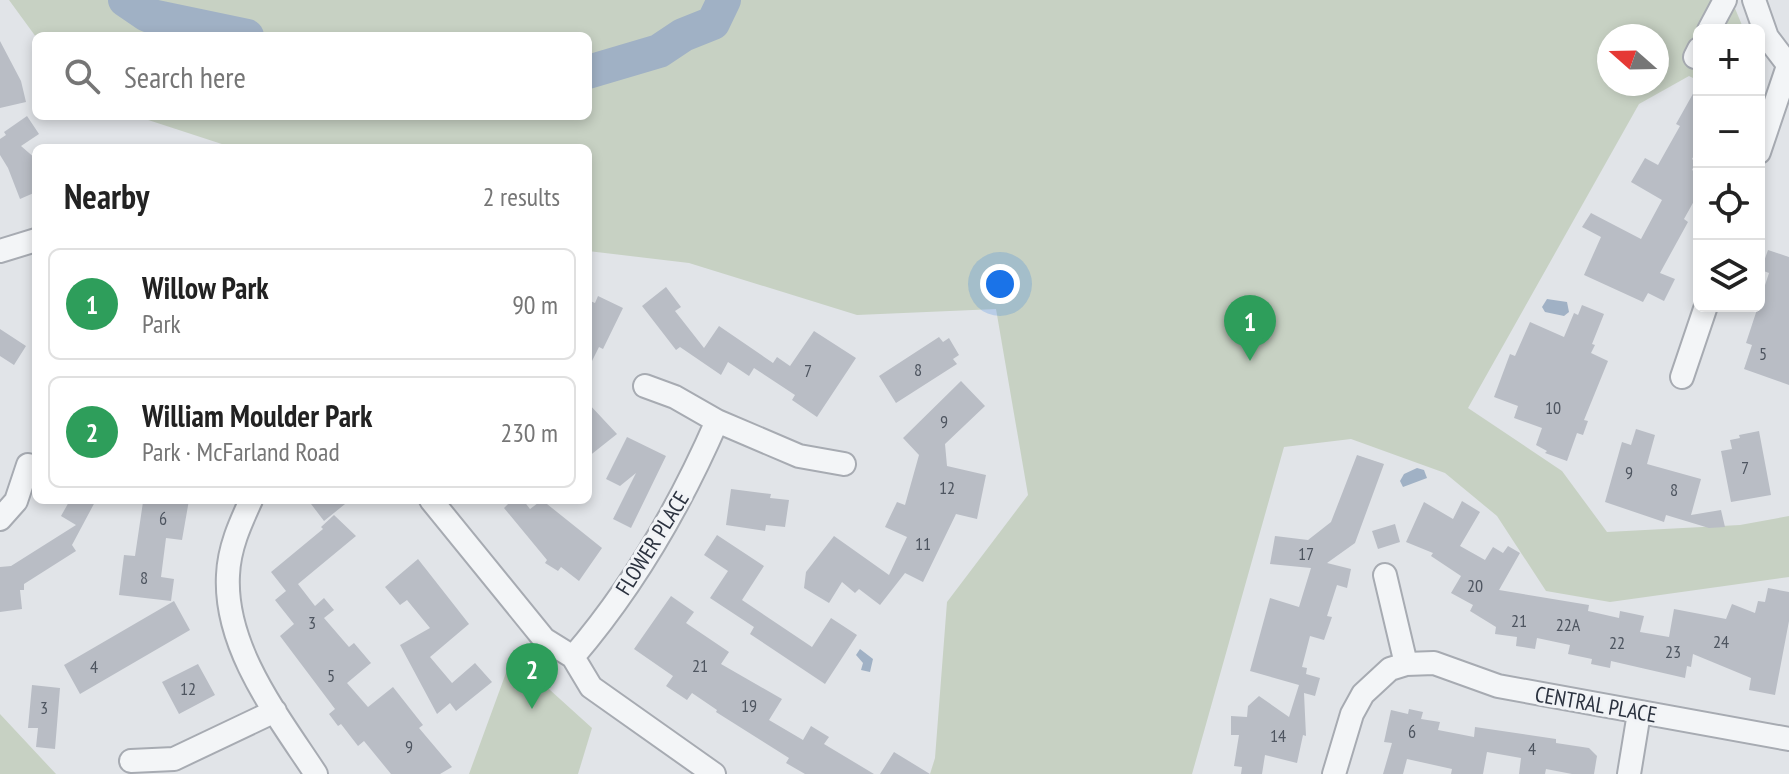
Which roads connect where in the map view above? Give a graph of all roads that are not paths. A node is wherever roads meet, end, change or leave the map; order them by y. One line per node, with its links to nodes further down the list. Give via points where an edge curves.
1 (1725, 0): 3 (street)
2 (1754, 0): 4 (street, via 1767,37)
3 (1712, 24)
4 (1789, 66): 5 (street)
5 (1765, 135)
6 (32, 241): 7 (street)
7 (0, 251)
8 (1704, 312): 9 (street)
9 (1682, 377)
10 (645, 386): 11 (street)
11 (717, 421): 12 (street, via 799,456); 18 (street, FLOWER PLACE, via 676,510)
12 (844, 464)
13 (28, 465): 16 (street, via 16,501)
14 (249, 504): 20 (street, via 234,540 229,597 245,655)
15 (434, 504): 18 (street, via 544,639)
16 (0, 519)
17 (1385, 575): 19 (street)
18 (573, 657): 25 (street, via 591,687)
19 (1406, 664): 21 (street, CENTRAL PLACE, via 1434,663 1498,686); 26 (street, via 1390,669 1363,694)
20 (275, 711): 23 (street, via 174,759); 24 (street)
21 (1639, 713): 22 (street, CENTRAL PLACE); 27 (street)
22 (1789, 739)
23 (131, 761)
24 (316, 774)
25 (714, 774)
26 (1334, 774)
27 (1629, 774)

